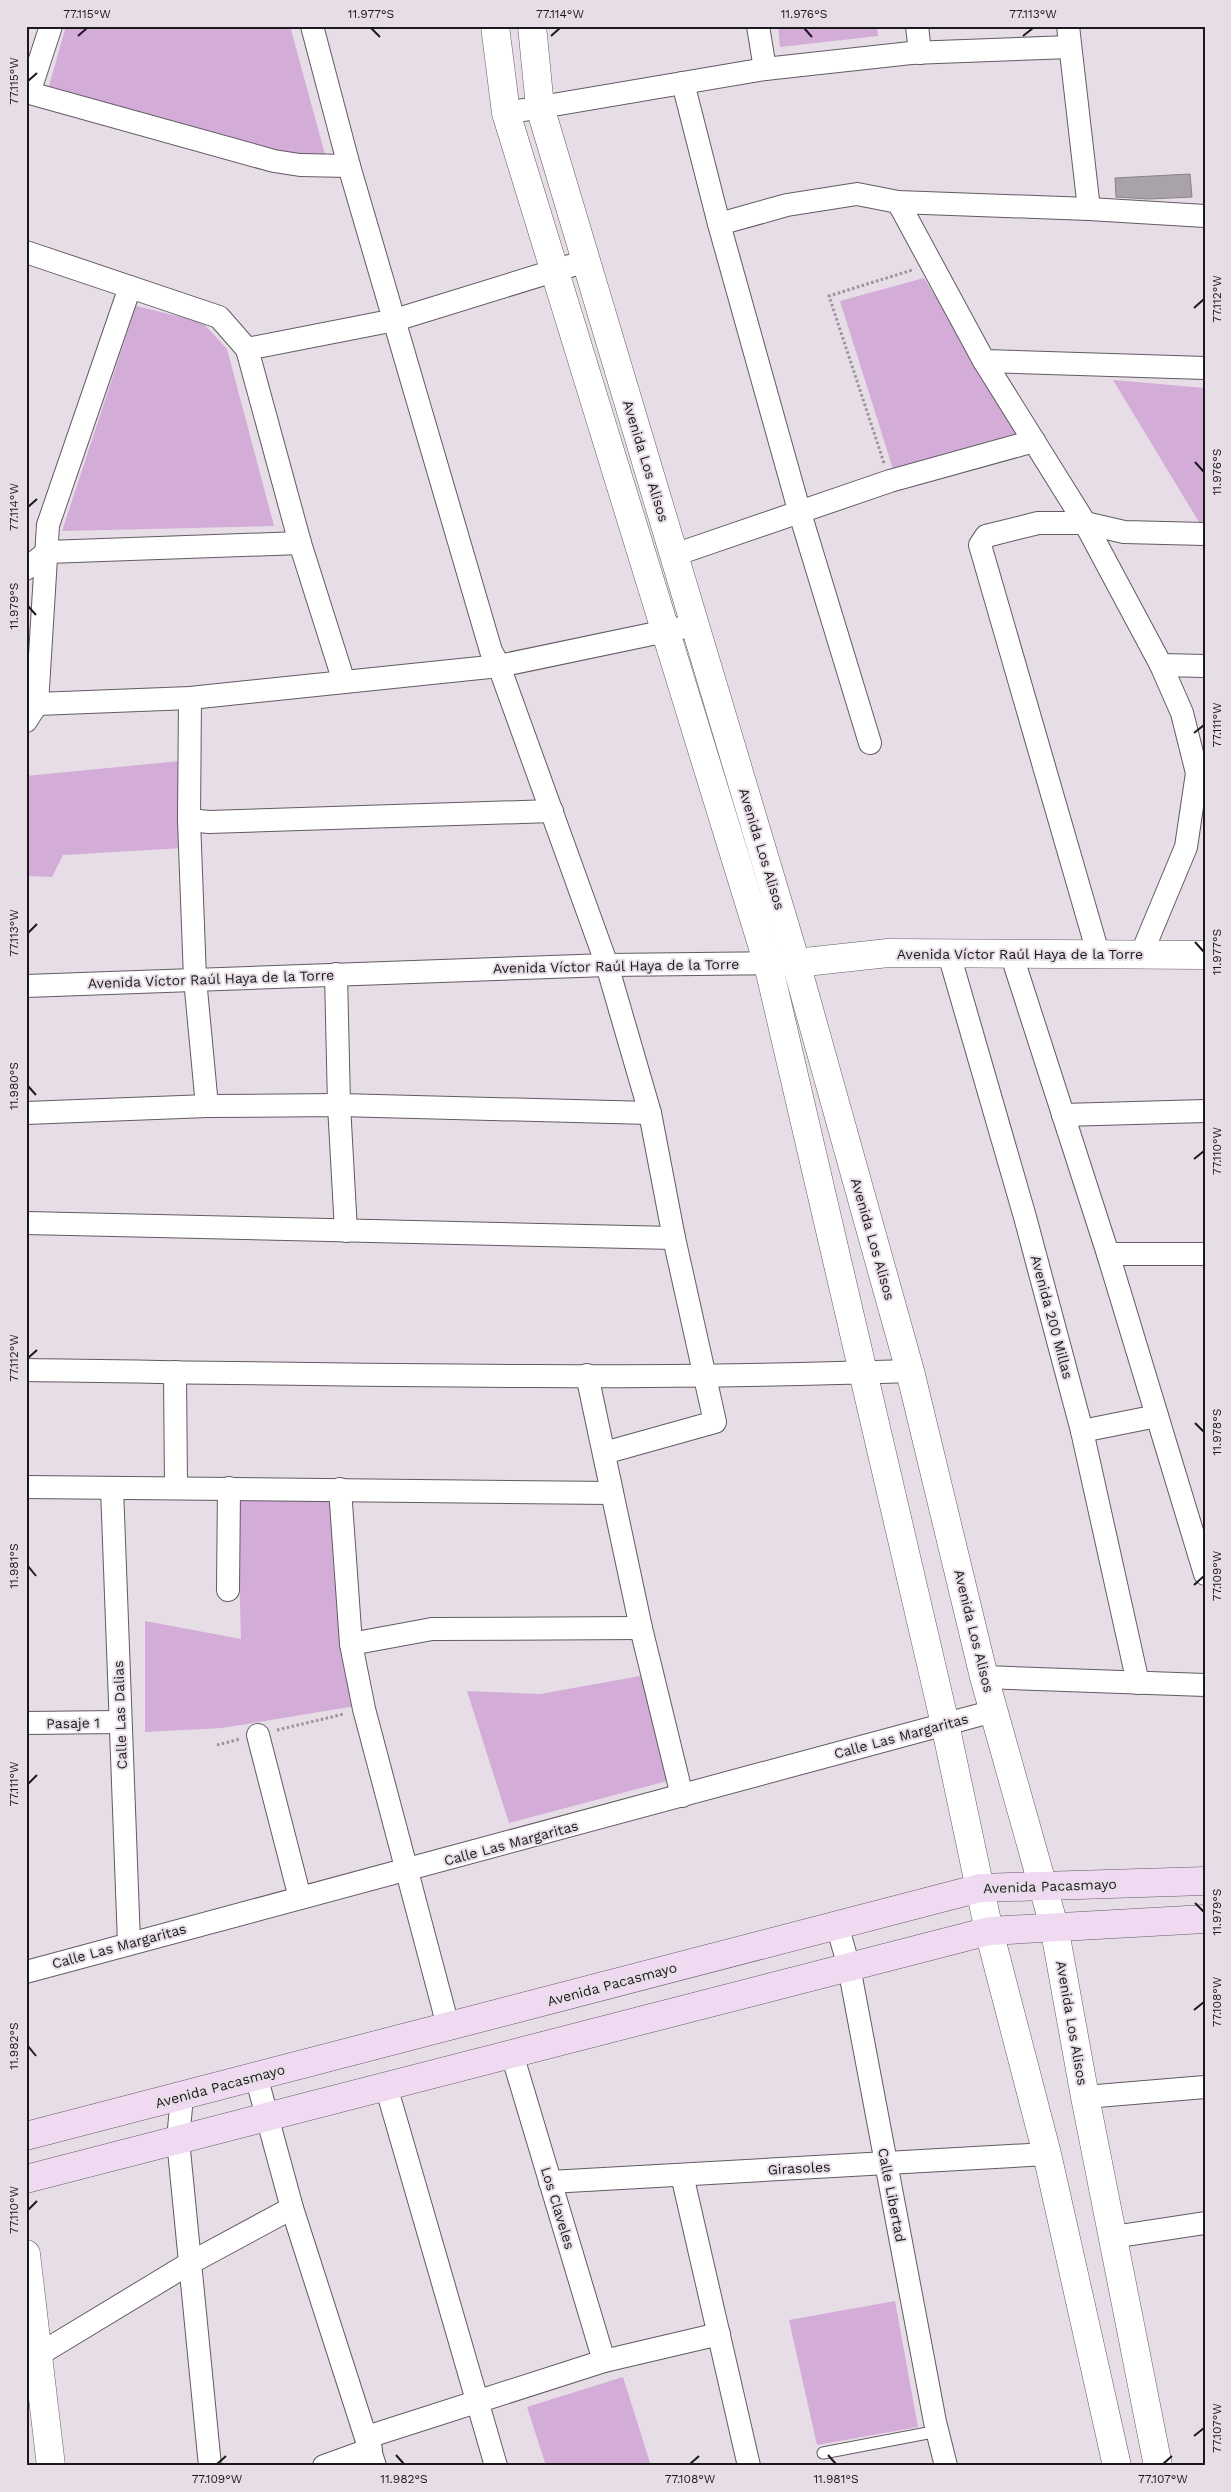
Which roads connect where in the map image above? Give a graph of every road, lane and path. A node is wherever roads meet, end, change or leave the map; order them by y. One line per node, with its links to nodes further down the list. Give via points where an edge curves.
1 (51, 26): 11 (street)
2 (312, 26): 14 (street)
3 (495, 26): 13 (street, Avenida Los Alisos)
4 (532, 26): 12 (street, Avenida Los Alisos)
5 (758, 26): 9 (street)
6 (917, 26): 8 (street)
7 (1069, 36): 8 (street); 16 (street)
8 (920, 53): 9 (street)
9 (765, 69): 10 (street)
10 (683, 83): 12 (street); 18 (street)
11 (28, 93): 14 (street, via 274,161)
12 (540, 107): 13 (street); 20 (street, Avenida Los Alisos)
13 (506, 113): 22 (street, Avenida Los Alisos)
14 (348, 166): 24 (street)
15 (898, 202): 16 (street); 18 (street, via 857,194 786,205); 21 (street)
16 (1089, 209): 17 (street)
17 (1205, 216)
18 (719, 224): 30 (street)
19 (26, 252): 23 (street)
20 (586, 261): 22 (street); 35 (street, Avenida Los Alisos)
21 (932, 263): 26 (street); 29 (path, via 829,296)
22 (554, 269): 24 (street); 38 (street, Avenida Los Alisos)
23 (130, 287): 25 (street, via 219,317); 34 (street, via 48,525)
24 (394, 320): 25 (street); 40 (street, via 491,651)
25 (247, 349): 33 (street)
26 (984, 360): 27 (street); 28 (street)
27 (1205, 368)
28 (1034, 441): 29 (street); 31 (street)
29 (890, 481): 30 (street)
30 (799, 510): 35 (street); 45 (street)
31 (1085, 523): 32 (street, via 1124,532); 39 (street); 50 (street, via 1038,523 986,536 980,545)
32 (1205, 534)
33 (300, 543): 34 (street); 42 (street)
34 (47, 552): 36 (street); 44 (street)
35 (674, 555): 37 (street, Avenida Los Alisos)
36 (26, 569)
37 (695, 625): 38 (street); 54 (street, Avenida Los Alisos)
38 (666, 631): 40 (street); 55 (street, Avenida Los Alisos)
39 (1161, 665): 41 (street); 46 (street, via 1182,713 1197,773)
40 (499, 666): 42 (street); 47 (street)
41 (1205, 666)
42 (344, 682): 43 (street)
43 (190, 698): 44 (street); 48 (street)
44 (30, 706)
45 (870, 743)
46 (1199, 804): 52 (street, via 1186,847)
47 (552, 811): 48 (street); 56 (street)
48 (189, 820): 58 (street)
49 (1011, 953): 50 (street, Avenida Víctor Raúl Haya de la Torre); 51 (street, Avenida Víctor Raúl Haya de la Torre); 65 (street)
50 (1098, 953): 52 (street, Avenida Víctor Raúl Haya de la Torre)
51 (949, 954): 54 (street, Avenida Víctor Raúl Haya de la Torre, via 888,953); 78 (street, Avenida 200 Millas, via 1025,1217)
52 (1141, 955): 53 (street, Avenida Víctor Raúl Haya de la Torre)
53 (1205, 955)
54 (796, 963): 55 (street, Avenida Víctor Raúl Haya de la Torre); 73 (street, Avenida Los Alisos)
55 (768, 964): 56 (street, Avenida Víctor Raúl Haya de la Torre); 74 (street, Avenida Los Alisos)
56 (608, 965): 57 (street, Avenida Víctor Raúl Haya de la Torre); 64 (street)
57 (336, 974): 58 (street, Avenida Víctor Raúl Haya de la Torre); 61 (street)
58 (195, 980): 59 (street, Avenida Víctor Raúl Haya de la Torre); 60 (street)
59 (26, 986)
60 (207, 1106): 61 (street); 63 (street)
61 (339, 1106): 64 (street); 67 (street)
62 (1205, 1111): 65 (street)
63 (26, 1113)
64 (650, 1113): 68 (street)
65 (1063, 1115): 69 (street)
66 (26, 1223): 67 (street)
67 (346, 1231): 68 (street)
68 (674, 1238): 76 (street)
69 (1108, 1254): 70 (street); 77 (street)
70 (1205, 1254)
71 (26, 1370): 72 (street)
72 (175, 1372): 75 (street); 82 (street)
73 (910, 1372): 74 (street); 90 (street, Avenida Los Alisos)
74 (863, 1373): 76 (street); 97 (street, Avenida Los Alisos)
75 (587, 1375): 76 (street); 79 (street)
76 (706, 1377): 79 (street, via 715,1422)
77 (1157, 1416): 78 (street); 86 (street)
78 (1082, 1431): 91 (street, Avenida 200 Millas)
79 (604, 1453): 85 (street)
80 (26, 1487): 81 (street)
81 (112, 1488): 82 (street); 95 (street, Calle Las Dalias)
82 (176, 1488): 83 (street)
83 (229, 1488): 84 (street); 87 (street)
84 (340, 1489): 85 (street); 89 (street)
85 (612, 1493): 88 (street)
86 (1204, 1567)
87 (228, 1590)
88 (641, 1628): 89 (street, via 432,1630); 100 (street)
89 (351, 1644): 93 (street)
90 (984, 1677): 91 (street); 94 (street, Avenida Los Alisos)
91 (1138, 1683): 92 (street)
92 (1205, 1684)
93 (364, 1709): 98 (path); 101 (street)
94 (994, 1711): 97 (street, Calle Las Margaritas); 103 (street, Avenida Los Alisos)
95 (120, 1722): 96 (street, Pasaje 1); 110 (street, Calle Las Dalias)
96 (26, 1724)
97 (946, 1724): 100 (street, Calle Las Margaritas); 104 (street, Avenida Los Alisos)
98 (258, 1734): 99 (path); 105 (street)
99 (217, 1745)
100 (682, 1796): 101 (street, Calle Las Margaritas)
101 (408, 1870): 105 (street, Calle Las Margaritas); 113 (street)
102 (1205, 1881): 103 (main road, Avenida Pacasmayo)
103 (1044, 1886): 104 (main road, Avenida Pacasmayo); 108 (street, Avenida Los Alisos)
104 (980, 1888): 107 (main road, Avenida Pacasmayo); 109 (street, Avenida Los Alisos)
105 (300, 1898): 110 (street, Calle Las Margaritas)
106 (1205, 1919): 108 (main road)
107 (837, 1925): 111 (street, Calle Libertad); 113 (main road, Avenida Pacasmayo)
108 (1054, 1926): 109 (main road); 119 (street, Avenida Los Alisos)
109 (989, 1931): 111 (main road); 123 (street, Avenida Los Alisos)
110 (129, 1943): 112 (street, Calle Las Margaritas)
111 (849, 1967): 114 (main road); 124 (street, Calle Libertad)
112 (26, 1972)
113 (448, 2026): 115 (main road, Avenida Pacasmayo)
114 (512, 2054): 116 (main road); 127 (street, Los Claveles)
115 (256, 2076): 118 (main road, Avenida Pacasmayo); 120 (street)
116 (386, 2086): 120 (main road); 136 (street)
117 (1205, 2087): 119 (street)
118 (182, 2096): 121 (main road, Avenida Pacasmayo); 122 (street)
119 (1085, 2097): 130 (street, Avenida Los Alisos)
120 (268, 2116): 122 (main road); 128 (street)
121 (26, 2136)
122 (178, 2140): 126 (main road); 132 (street)
123 (1046, 2154): 124 (street, Girasoles); 146 (street, Avenida Los Alisos)
124 (886, 2163): 125 (street, Girasoles); 137 (street, Calle Libertad)
125 (682, 2175): 127 (street, Girasoles); 133 (street)
126 (26, 2179)
127 (550, 2182): 135 (street, Los Claveles)
128 (292, 2208): 132 (street); 138 (street)
129 (1205, 2223): 130 (street)
130 (1113, 2237): 147 (street, Avenida Los Alisos)
131 (26, 2254): 134 (street)
132 (190, 2263): 134 (street); 141 (street)
133 (719, 2334): 135 (street); 144 (street)
134 (32, 2355): 140 (street)
135 (604, 2361): 136 (street)
136 (477, 2402): 138 (street); 143 (street)
137 (938, 2431): 139 (lane); 145 (street, Calle Libertad)
138 (371, 2451): 142 (street)
139 (823, 2453)
140 (51, 2466)
141 (210, 2466)
142 (324, 2466)
143 (496, 2466)
144 (749, 2466)
145 (946, 2466)
146 (1117, 2466)
147 (1158, 2466)

